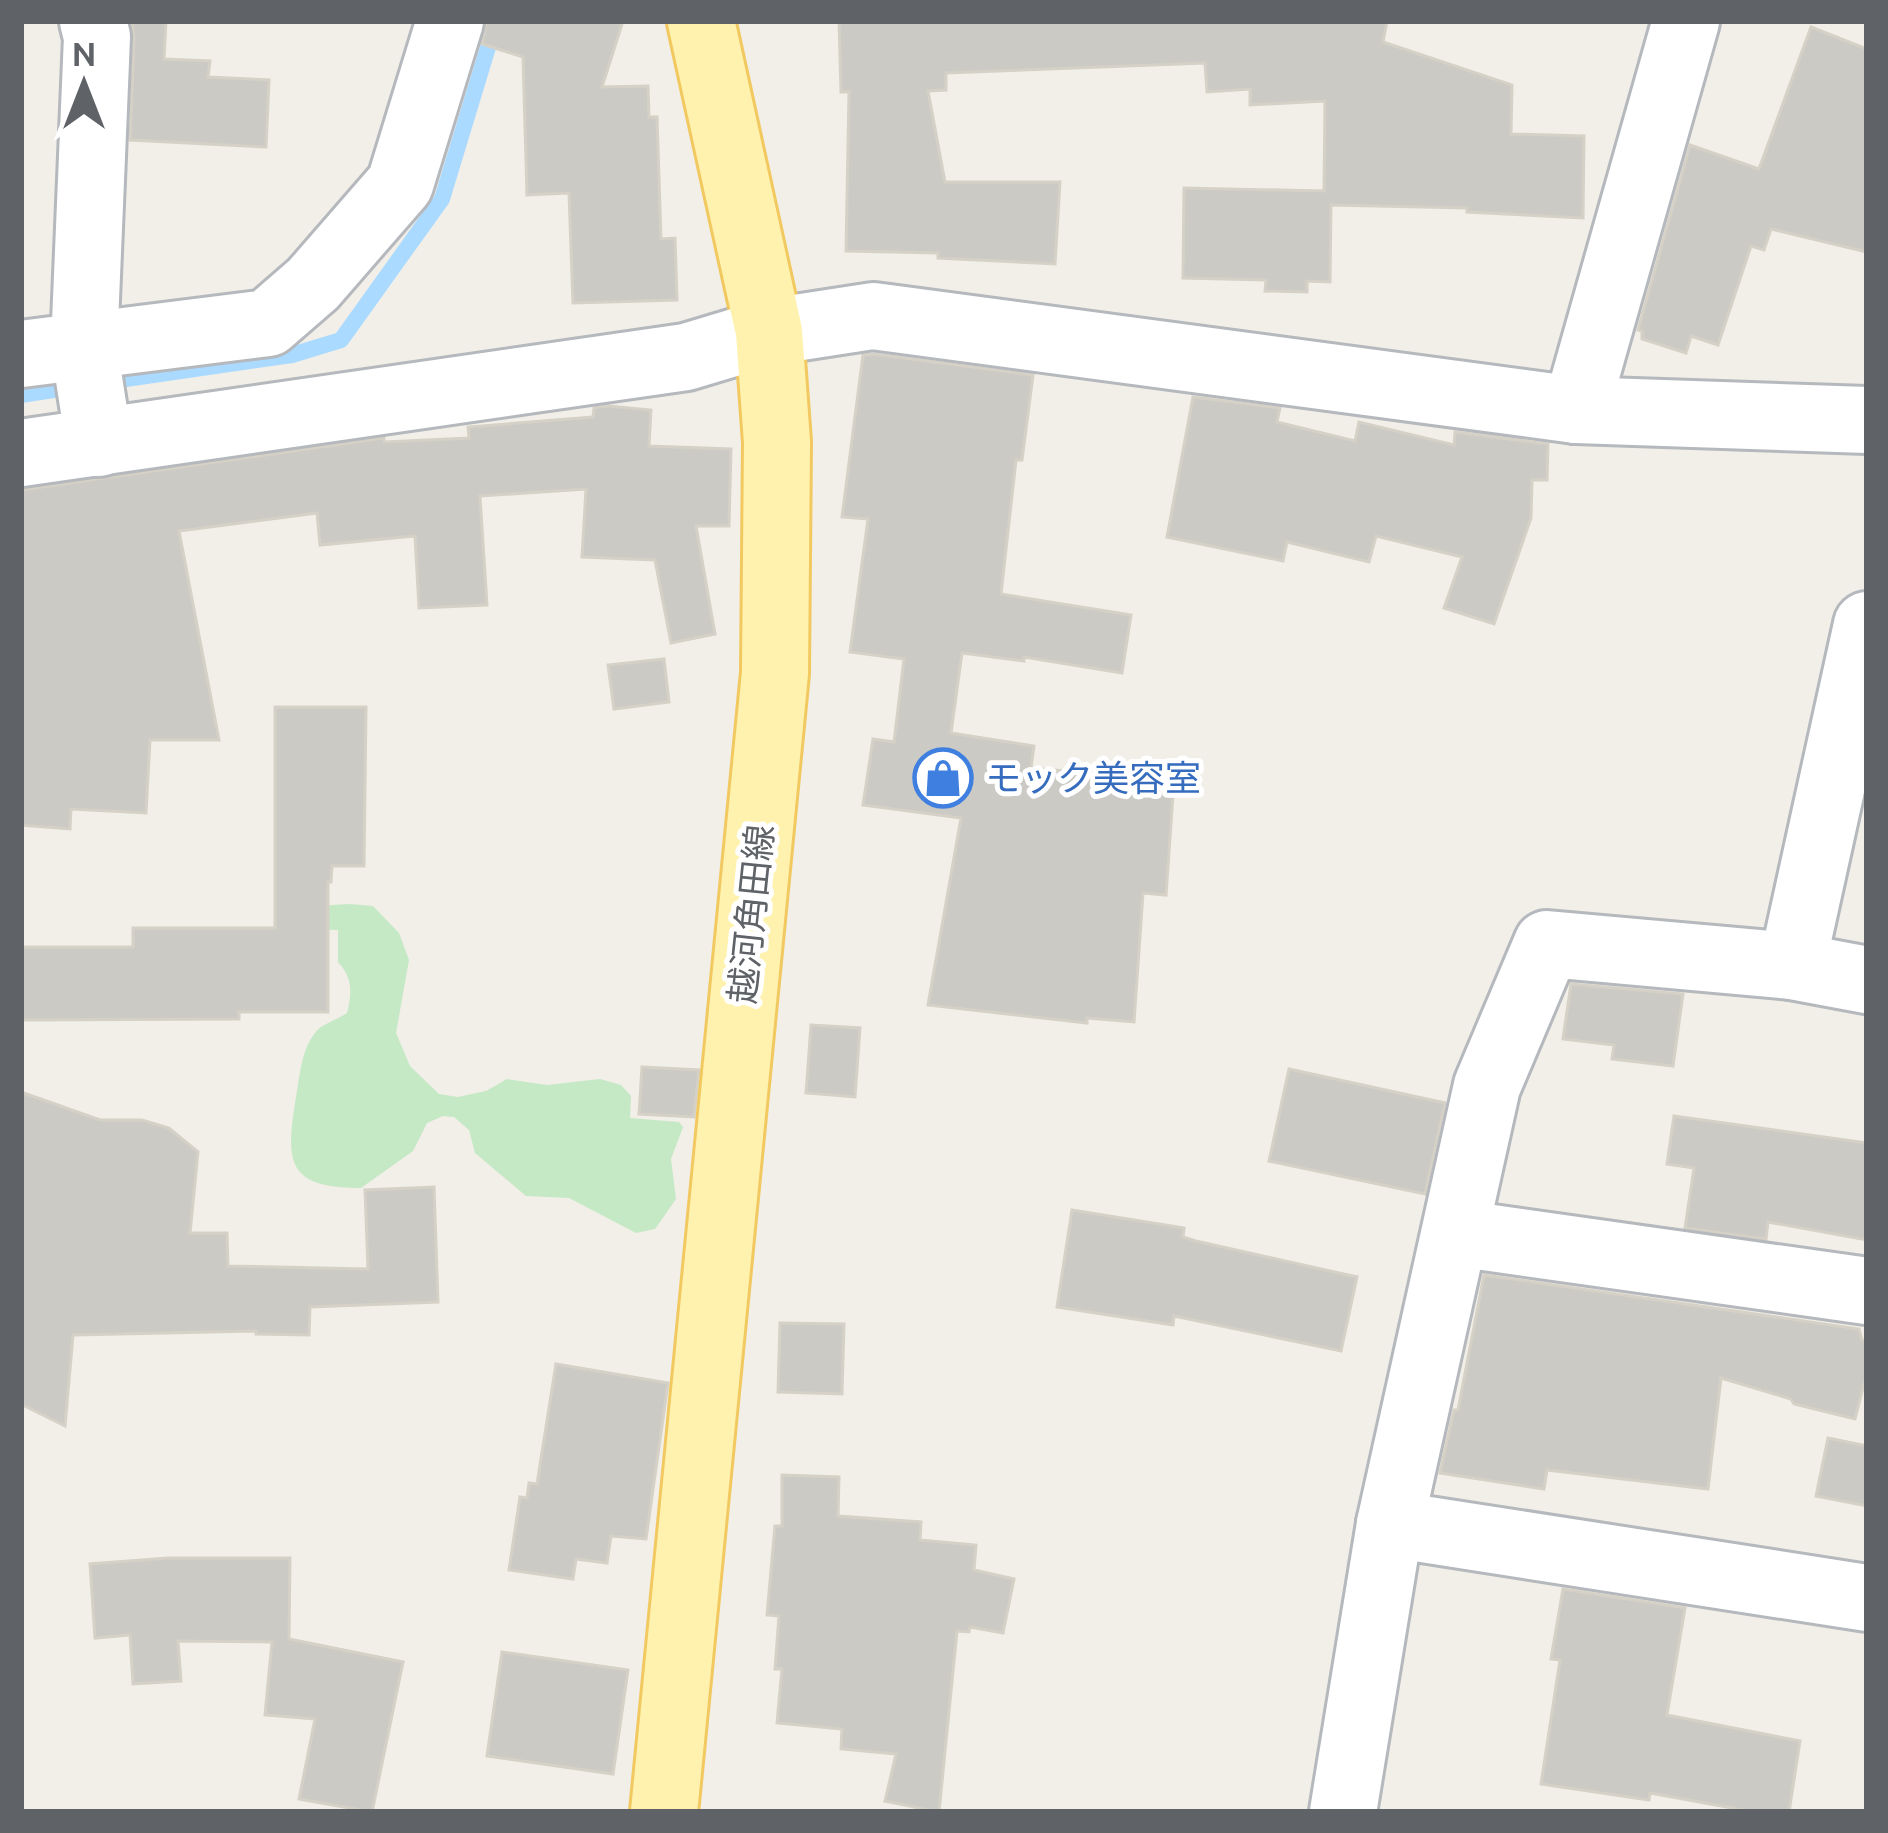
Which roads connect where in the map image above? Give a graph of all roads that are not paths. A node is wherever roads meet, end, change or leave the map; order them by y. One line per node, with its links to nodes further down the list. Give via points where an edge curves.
1 (93, 21): 6 (street)
2 (450, 21): 6 (street, via 400,184 268,323)
3 (701, 21): 5 (main road, 越河角田線)
4 (1686, 21): 7 (street)
5 (769, 332): 7 (street, via 873,316); 9 (street, via 686,357); 18 (main road, 越河角田線, via 777,442 775,674)
6 (53, 351): 9 (street)
7 (1576, 410): 8 (street)
8 (1867, 420)
9 (99, 443): 10 (street)
10 (21, 453)
11 (1867, 625): 12 (street)
12 (1792, 966): 13 (street); 14 (street, via 1547,944 1487,1086)
13 (1867, 980)
14 (1456, 1233): 15 (street); 16 (street)
15 (1867, 1291)
16 (1390, 1524): 17 (street); 19 (street)
17 (1867, 1598)
18 (664, 1812)
19 (1343, 1812)

